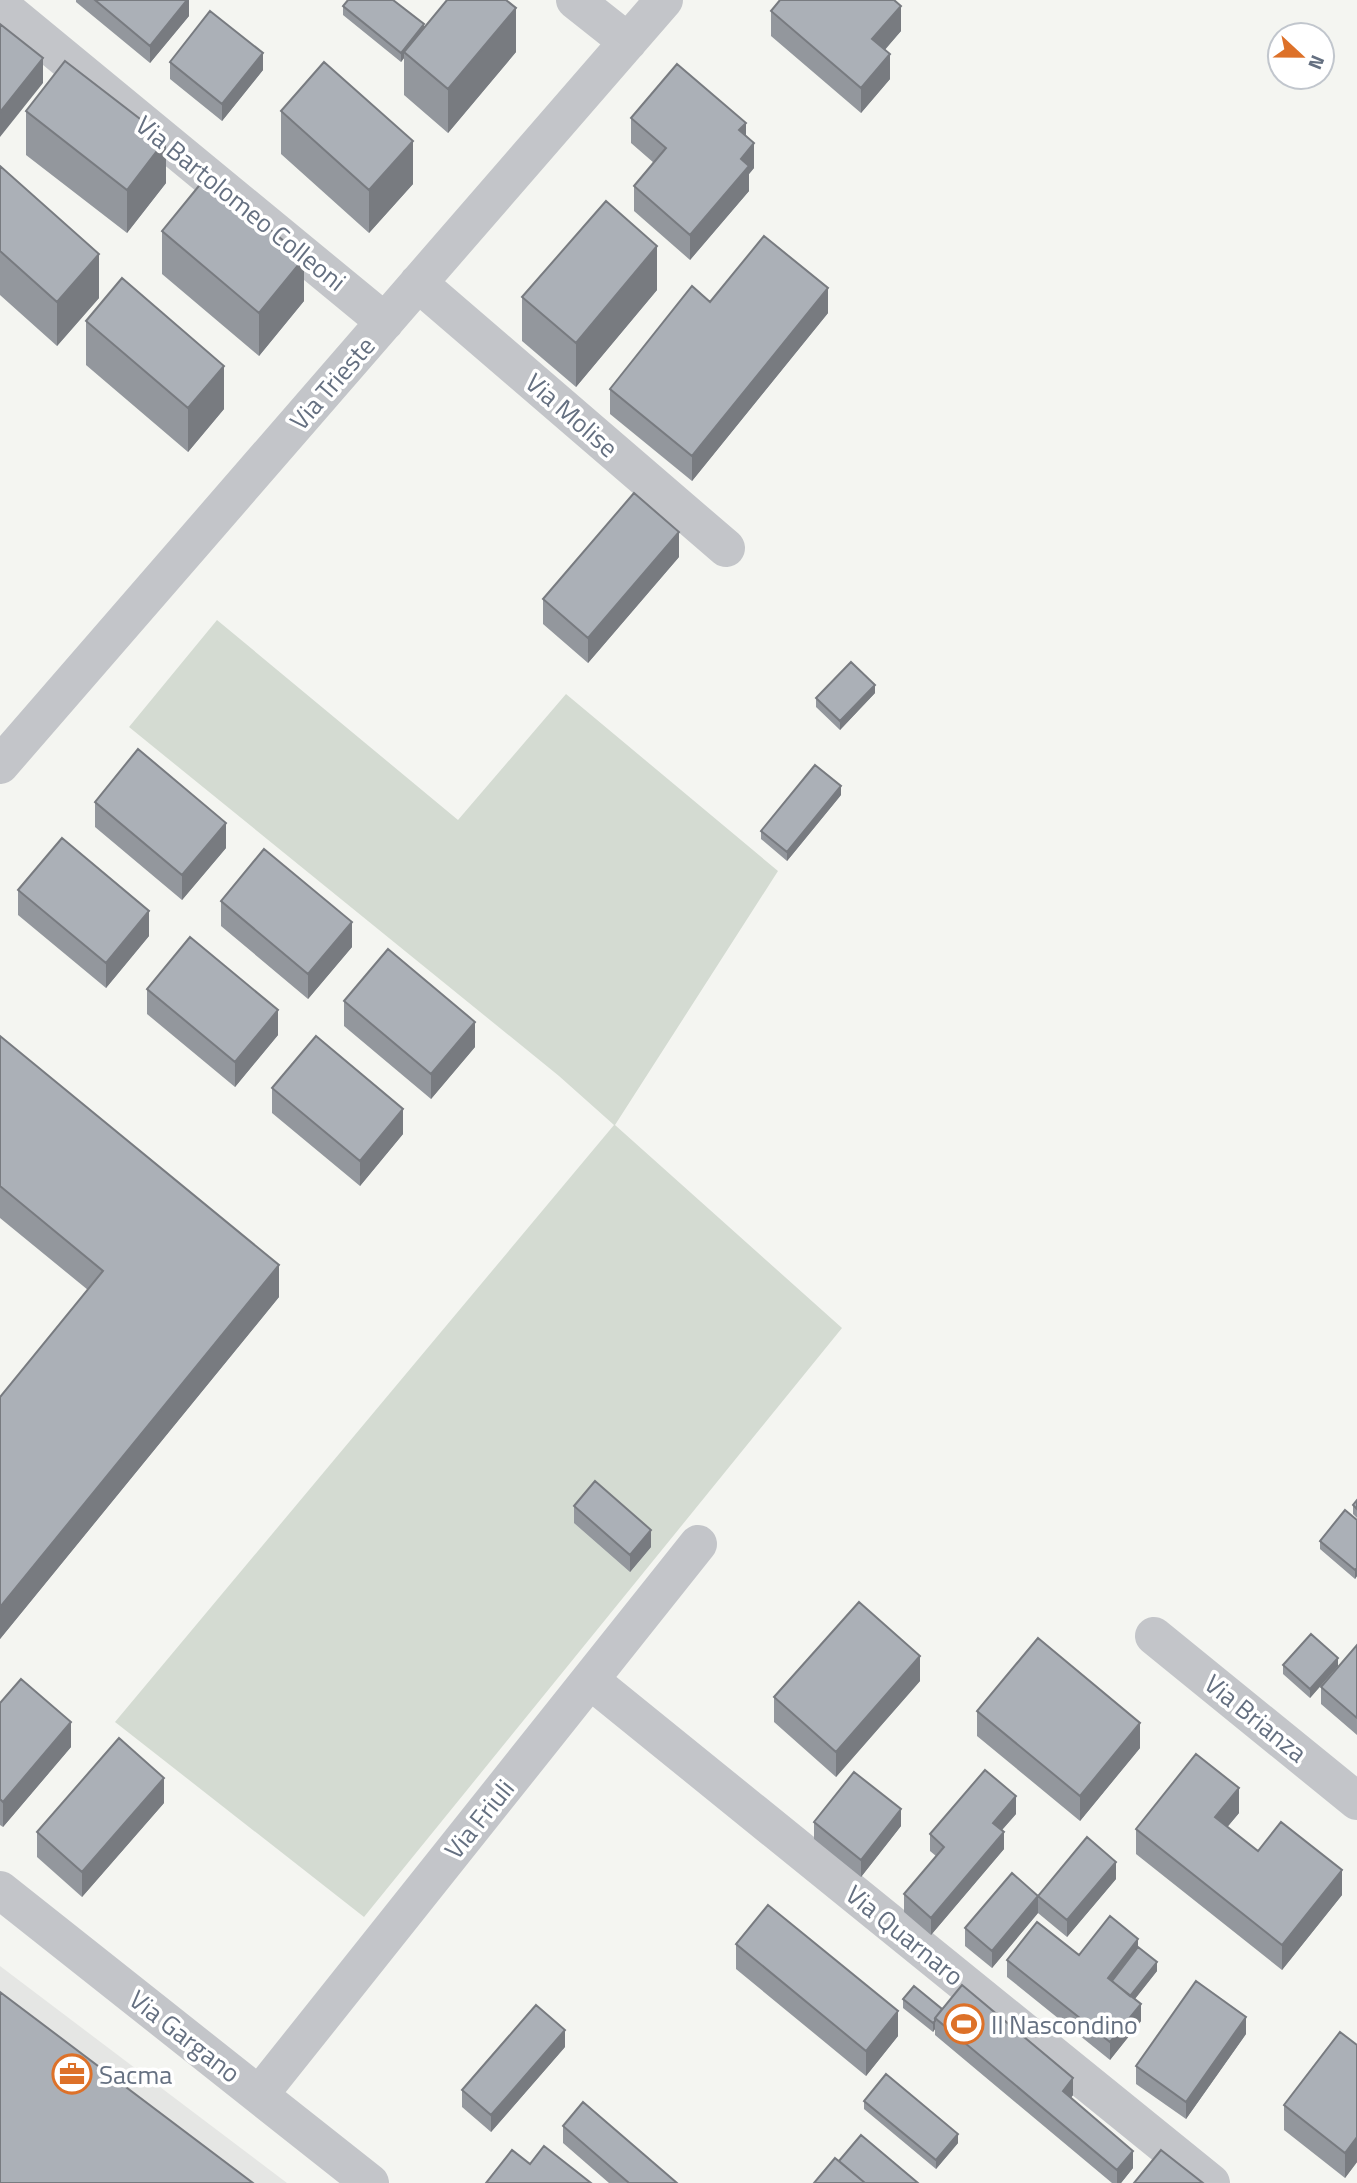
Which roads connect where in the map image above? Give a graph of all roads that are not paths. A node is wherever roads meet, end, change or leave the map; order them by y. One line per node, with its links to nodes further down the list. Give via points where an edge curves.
1 (575, 0): 4 (street)
2 (664, 0): 4 (street, Via Trieste)
3 (0, 5): 6 (street, Via Bartolomeo Colleoni)
4 (628, 42): 5 (street, Via Trieste)
5 (418, 283): 6 (street, Via Trieste); 7 (street, Via Molise)
6 (385, 321): 8 (street, Via Trieste)
7 (726, 548)
8 (0, 765)
9 (698, 1544): 11 (street, Via Friuli)
10 (1154, 1636): 12 (street, Via Brianza)
11 (590, 1680): 14 (street, Via Friuli); 16 (street, Via Quarnaro)
12 (1357, 1801)
13 (0, 1889): 14 (street, Via Gargano)
14 (260, 2094): 15 (street, Via Gargano)
15 (370, 2183)
16 (1211, 2183)

